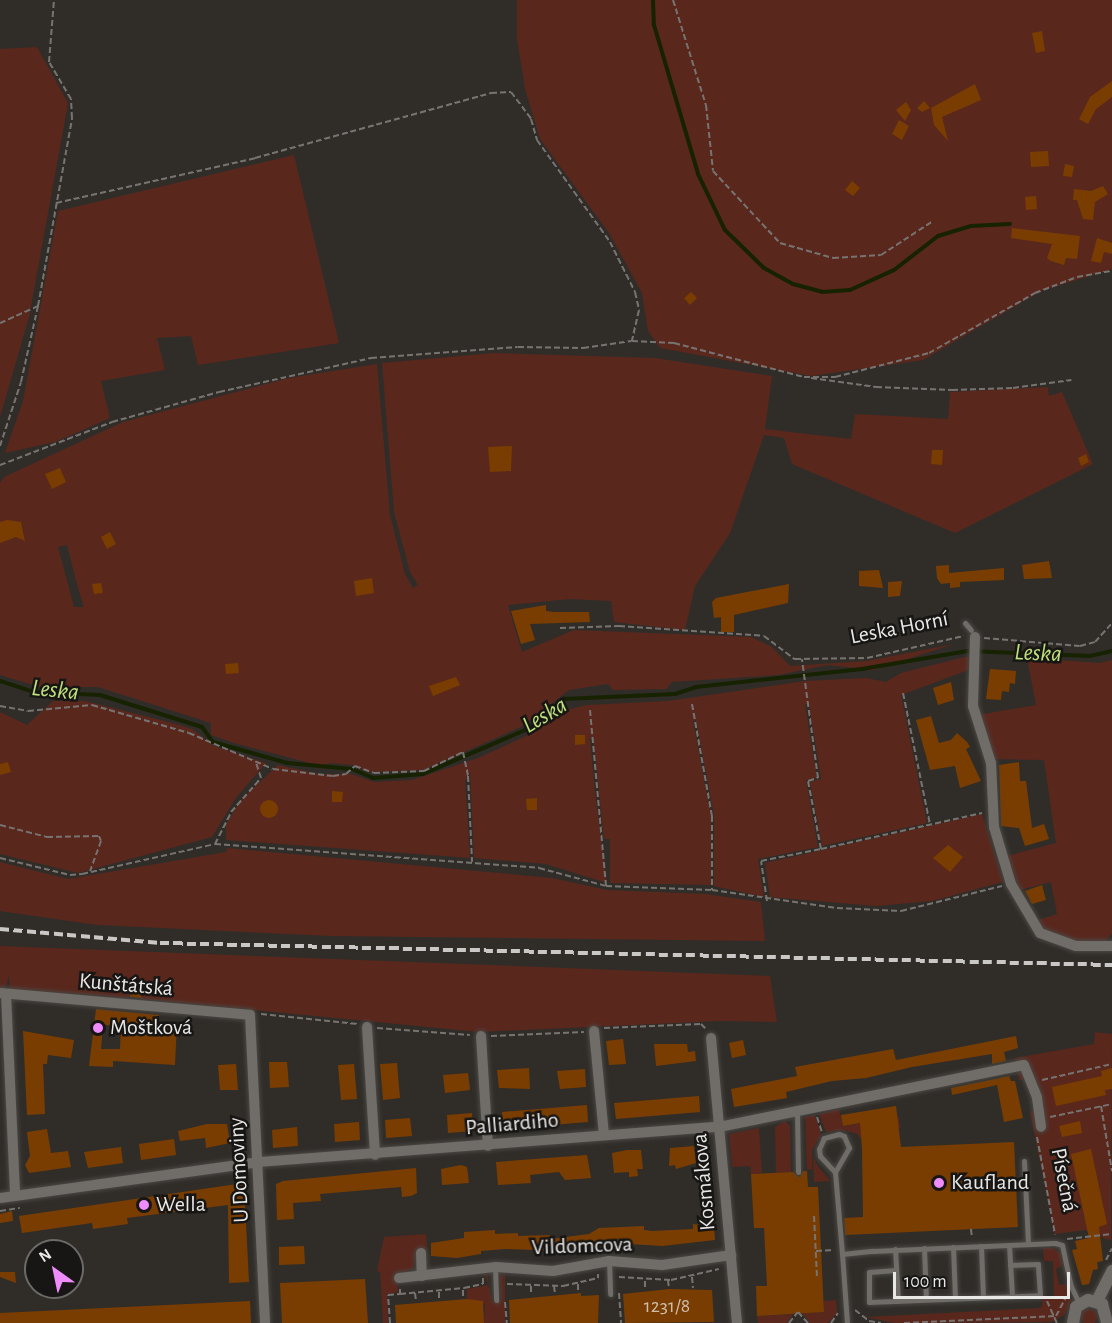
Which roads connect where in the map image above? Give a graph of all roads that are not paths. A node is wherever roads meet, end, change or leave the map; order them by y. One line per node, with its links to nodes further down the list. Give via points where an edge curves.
1 (965, 623): 2 (lane)
2 (974, 641): 3 (street, Leska Horní, via 973,706 991,763 993,811 1011,884 1040,933 1076,946)
3 (1112, 945)
4 (3, 994): 5 (street, Kunštátská); 21 (street)
5 (250, 1015): 18 (street, U Domoviny)
6 (367, 1027): 16 (street)
7 (594, 1031): 14 (street)
8 (481, 1036): 15 (street)
9 (711, 1038): 13 (street, Kosmákova)
10 (1024, 1065): 11 (street, Palliardiho); 12 (street, Písečná)
11 (797, 1113): 13 (street, Palliardiho); 19 (lane)
12 (1041, 1123)
13 (719, 1127): 14 (street, Palliardiho); 31 (street, Kosmákova)
14 (604, 1135): 15 (street, Palliardiho)
15 (488, 1146): 16 (street, Palliardiho)
16 (375, 1155): 18 (street, Palliardiho)
17 (1024, 1161): 23 (lane)
18 (259, 1162): 21 (street, Palliardiho); 49 (street, U Domoviny)
19 (798, 1172)
20 (835, 1172): 20 (lane, via 820,1156 824,1138 839,1134 848,1142 848,1155); 30 (lane)
21 (15, 1196): 22 (street, Palliardiho)
22 (0, 1198)
23 (1028, 1244): 24 (lane); 47 (lane, Písečná, via 1062,1245)
24 (1009, 1245): 25 (lane); 33 (lane)
25 (981, 1246): 26 (lane); 41 (lane)
26 (953, 1247): 27 (lane); 43 (lane)
27 (924, 1248): 28 (lane); 42 (lane)
28 (895, 1250): 30 (lane); 35 (lane)
29 (421, 1253): 38 (street)
30 (842, 1254): 51 (lane)
31 (731, 1255): 32 (street, Vildomcova, via 662,1265); 50 (street, Kosmákova)
32 (609, 1261): 34 (street, Vildomcova, via 553,1271); 39 (lane)
33 (1010, 1265): 40 (lane); 40 (lane, via 1038,1264 1040,1296)
34 (501, 1267): 38 (street, Vildomcova); 44 (lane)
35 (897, 1270): 45 (lane); 45 (lane, via 869,1272 869,1302)
36 (1107, 1270): 46 (street)
37 (399, 1278): 38 (street, Vildomcova)
38 (427, 1279)
39 (610, 1294)
40 (1012, 1296): 41 (lane)
41 (983, 1297): 43 (lane)
42 (926, 1299): 43 (lane); 45 (lane)
43 (956, 1299)
44 (496, 1300)
45 (898, 1300)
46 (1097, 1301): 47 (street); 48 (street)
47 (1079, 1303): 52 (street, via 1073,1311)
48 (1109, 1316)
49 (265, 1323)
50 (737, 1323)
51 (848, 1323)
52 (1073, 1323)

